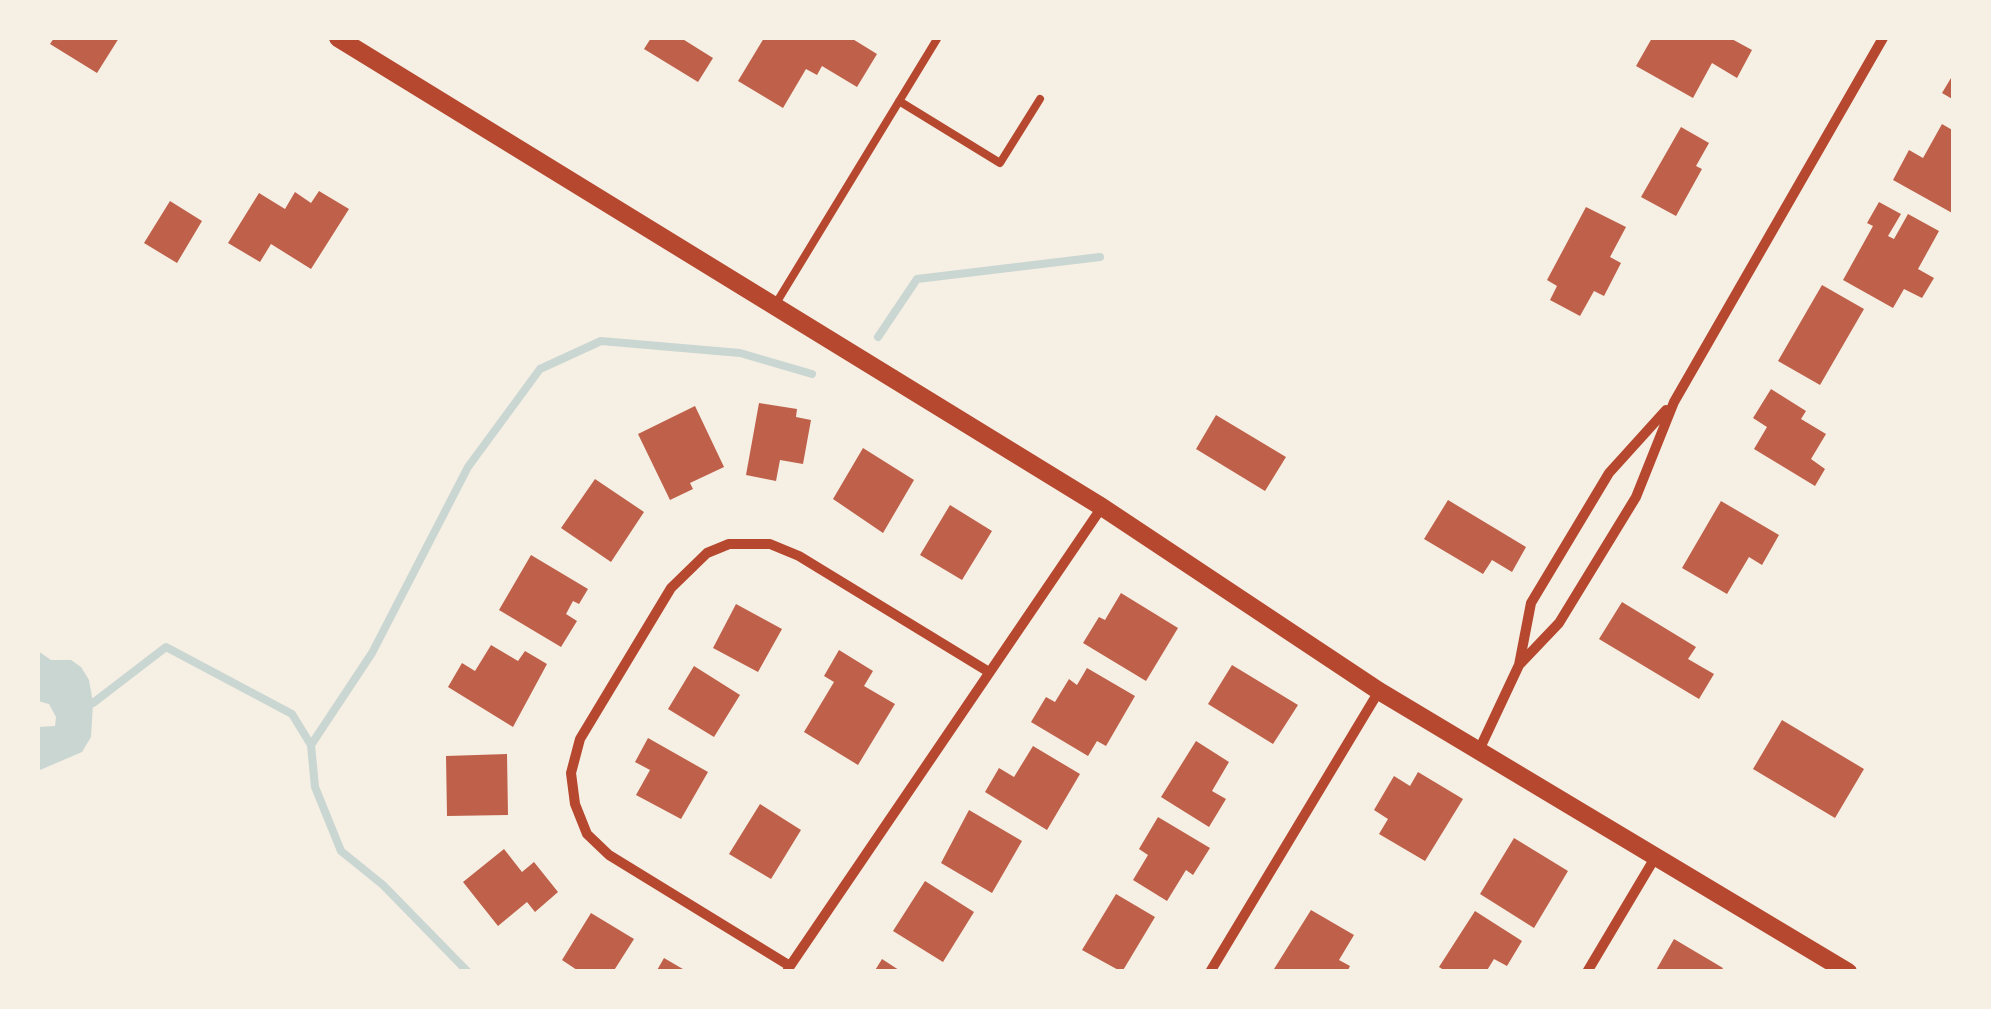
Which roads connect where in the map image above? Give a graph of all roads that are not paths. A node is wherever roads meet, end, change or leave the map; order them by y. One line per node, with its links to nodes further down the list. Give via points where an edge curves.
1 (338, 38): 6 (street)
2 (1883, 38): 7 (street)
3 (937, 39): 5 (lane)
4 (1040, 99): 5 (lane, via 1000,162)
5 (899, 102): 6 (lane)
6 (775, 305): 8 (street)
7 (1674, 402): 9 (street, via 1636,497 1559,623); 9 (street, via 1609,473 1531,603)
8 (1102, 507): 10 (street); 11 (street)
9 (1520, 666): 12 (street)
10 (989, 672): 14 (street); 14 (street, via 799,556 758,542 706,553 680,575 588,723 574,755 575,804 587,834 609,855)
11 (1380, 690): 12 (street); 15 (street)
12 (1480, 748): 13 (street)
13 (1656, 856): 16 (street); 17 (street)
14 (788, 969)
15 (1210, 972)
16 (1586, 972)
17 (1848, 972)

